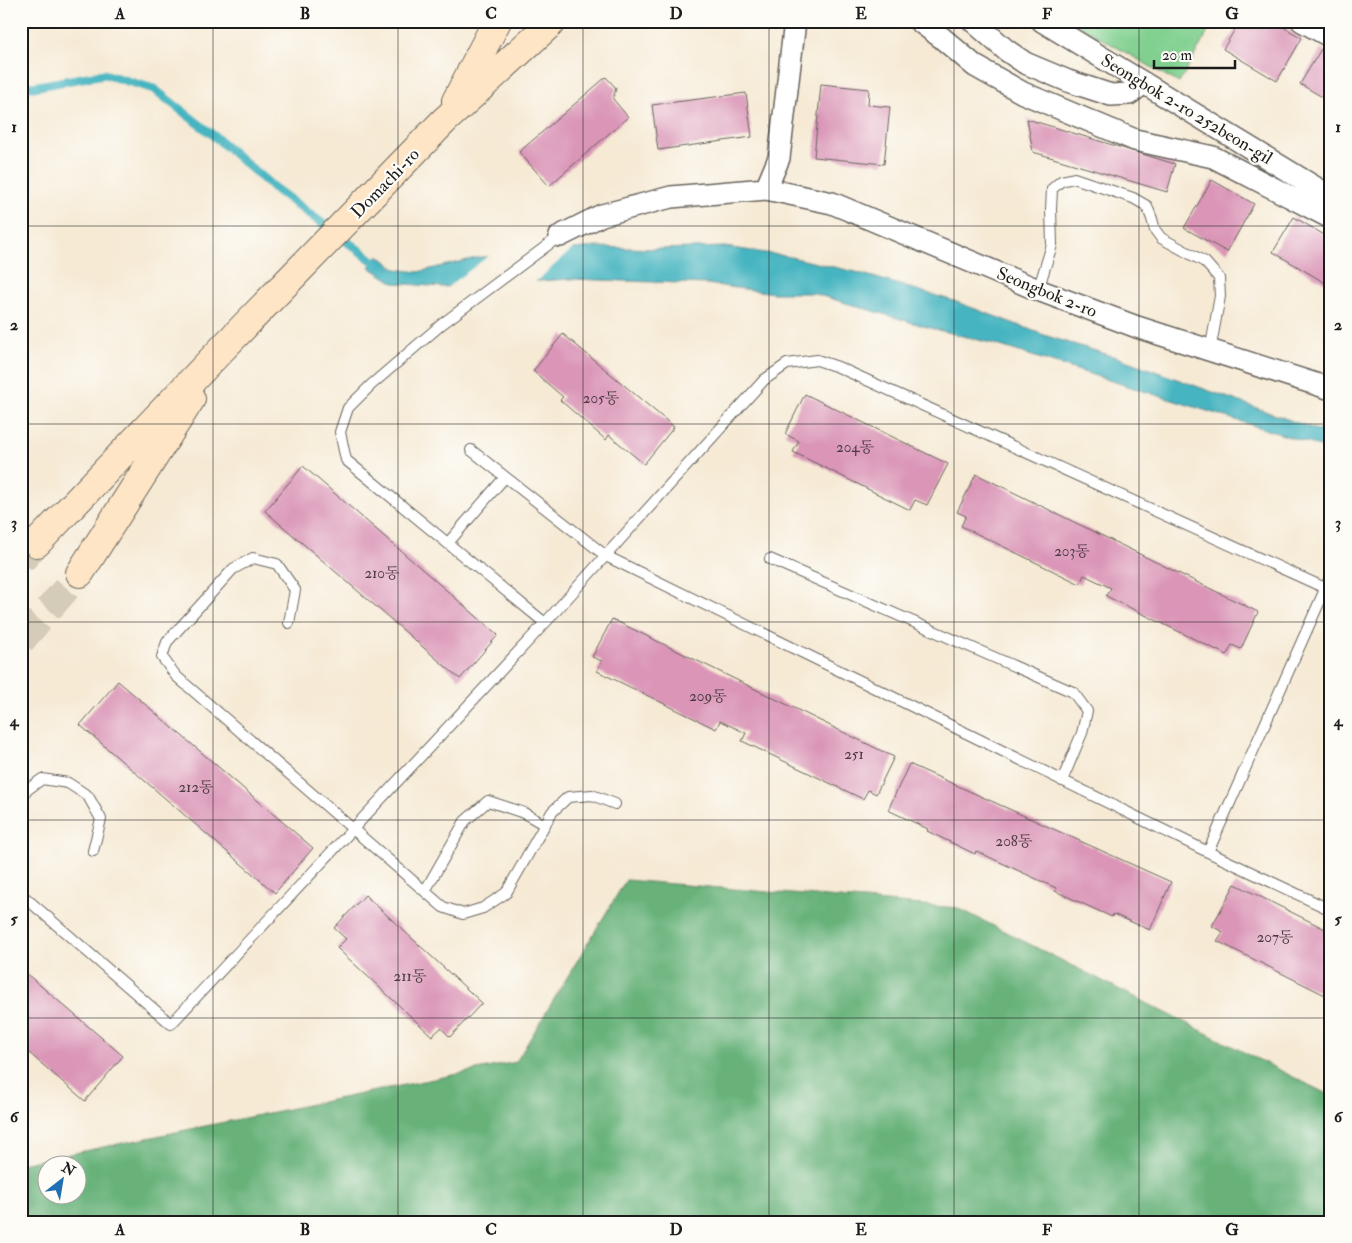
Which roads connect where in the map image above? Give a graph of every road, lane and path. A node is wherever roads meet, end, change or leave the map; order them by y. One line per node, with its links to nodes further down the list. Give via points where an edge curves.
1 (496, 21): 10 (main road, via 464,88)
2 (552, 21): 10 (main road, Domachi-ro)
3 (795, 21): 11 (street, via 779,158)
4 (919, 21): 13 (street, via 975,66 1023,92 1135,140 1213,157)
5 (1042, 21): 9 (street, Seongbok 2-ro 252beon-gil)
6 (1302, 21): 8 (street)
7 (985, 25): 9 (street, via 1006,50 1024,63 1068,81 1111,95 1129,94)
8 (1331, 38)
9 (1144, 83): 12 (street, Seongbok 2-ro 252beon-gil)
10 (444, 121): 16 (main road, Domachi-ro)
11 (766, 189): 14 (street, Seongbok 2-ro, via 671,197 602,215); 15 (street, Seongbok 2-ro, via 832,203)
12 (1331, 197)
13 (1331, 218)
14 (560, 236): 22 (lane, via 442,324 348,408 340,432 346,460)
15 (1038, 290): 17 (street, Seongbok 2-ro); 17 (lane, via 1052,245 1052,189 1061,181 1074,178 1134,198 1146,206 1161,238 1205,262 1219,278 1220,296)
16 (222, 349): 21 (main road); 25 (main road)
17 (1210, 351): 18 (street, Seongbok 2-ro)
18 (1331, 389)
19 (471, 450): 20 (lane)
20 (505, 477): 22 (lane); 23 (lane)
21 (37, 543)
22 (448, 543): 29 (lane)
23 (606, 556): 27 (lane, via 764,380 787,364 817,360); 29 (lane); 30 (lane)
24 (770, 559): 30 (lane, via 1073,692 1087,711 1082,733)
25 (80, 573)
26 (1331, 576): 27 (lane)
27 (1325, 588): 36 (lane)
28 (289, 623): 34 (lane, via 295,590 277,564 253,558 233,569 167,642 162,657 176,676)
29 (545, 623): 34 (lane)
30 (1062, 781): 36 (lane)
31 (21, 798): 35 (lane, via 42,779 68,784 88,796 101,819)
32 (616, 804): 33 (lane, via 592,795 568,797)
33 (544, 825): 37 (lane, via 506,893 483,908 463,914 443,907); 37 (lane, via 524,813 488,801 465,821)
34 (352, 828): 37 (lane); 38 (lane, via 171,1024)
35 (94, 851)
36 (1208, 852): 39 (lane)
37 (425, 891)
38 (21, 894)
39 (1331, 910)

